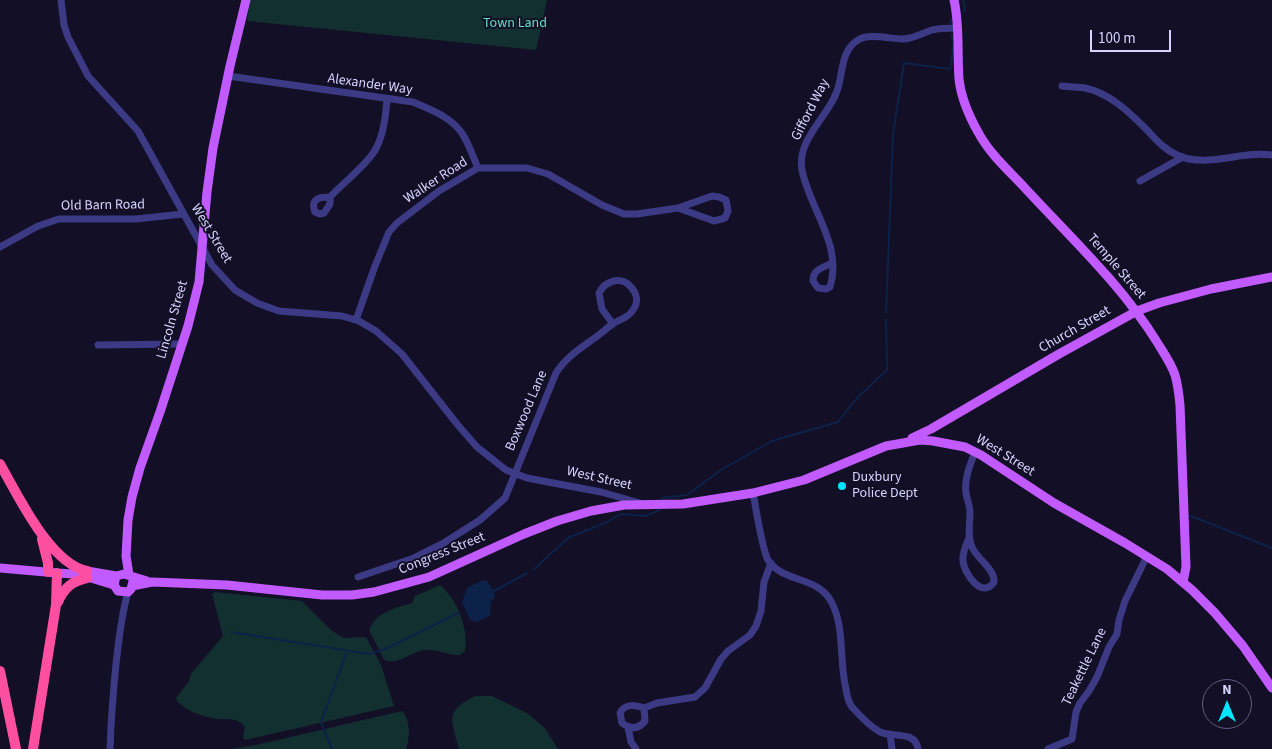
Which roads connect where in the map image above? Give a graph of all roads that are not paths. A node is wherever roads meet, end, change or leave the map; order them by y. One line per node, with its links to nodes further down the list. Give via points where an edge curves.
1 (61, 0): 14 (street, West Street, via 68,37 88,76 138,131)
2 (246, 0): 5 (main road, Lincoln Street)
3 (954, 0): 4 (main road, Temple Street)
4 (958, 28): 17 (street, Gifford Way, via 936,29 908,39 863,38 844,58 838,89 808,142 802,163 808,190 830,242); 19 (main road, Temple Street, via 962,93 979,134 1007,170)
5 (228, 76): 7 (street, Alexander Way); 15 (main road, Lincoln Street, via 211,165)
6 (1062, 86): 9 (street, via 1086,88 1106,96 1163,147)
7 (387, 99): 10 (street, Alexander Way, via 413,102 453,124 464,135); 12 (street, via 386,119 375,150 360,169)
8 (1272, 155): 9 (street, via 1210,160)
9 (1183, 157): 11 (street)
10 (478, 168): 13 (street, Walker Road, via 528,168 548,174 624,214); 20 (street, Walker Road, via 438,191 389,232)
11 (1140, 181)
12 (330, 196)
13 (678, 208): 13 (street, Walker Road, via 707,196 717,196 726,200 728,211 725,218 714,222)
14 (183, 214): 15 (street, West Street); 16 (street, Old Barn Road, via 136,219 59,219 42,224)
15 (202, 247): 20 (street, West Street, via 223,279 257,304 279,311); 22 (main road, Lincoln Street, via 199,282)
16 (0, 248)
17 (832, 263)
18 (1272, 277): 19 (main road, Church Street, via 1210,289)
19 (1136, 312): 24 (main road, Church Street); 41 (main road, Temple Street, via 1168,360 1178,388)
20 (356, 320): 29 (street, West Street, via 389,341 477,447)
21 (613, 324): 21 (street, Boxwood Lane, via 629,315 637,301 632,288 620,280 608,283 599,293 602,309); 29 (street, Boxwood Lane, via 566,359 556,372)
22 (181, 344): 23 (street); 40 (main road, Lincoln Street, via 132,497)
23 (98, 346)
24 (934, 427): 25 (main road, Church Street); 26 (main road)
25 (905, 442): 26 (main road, West Street); 30 (main road, West Street, via 875,450 804,480)
26 (948, 443): 27 (main road, West Street)
27 (975, 452): 33 (street, via 966,485 970,511); 34 (main road, West Street, via 1054,503)
28 (0, 464): 32 (highway)
29 (514, 473): 31 (street, West Street); 39 (street, Boxwood Lane, via 505,498 467,530 414,558)
30 (753, 494): 31 (main road, West Street, via 683,504); 35 (street, via 767,558)
31 (646, 505): 40 (main road, Congress Street, via 624,505 557,521 429,577 374,592 322,595 227,585)
32 (37, 527): 37 (highway); 38 (highway, via 62,558)
33 (969, 538): 33 (street, via 963,558 965,569 976,584 982,588 989,587 994,582 993,575 977,557)
34 (1147, 556): 41 (main road, West Street); 54 (street, Teakettle Lane, via 1125,601 1117,634 1090,691 1076,712 1072,739)
35 (771, 563): 45 (street, via 756,626 750,635 721,658 705,688 695,697 656,702); 47 (street, via 781,572 821,588 828,596 838,623 844,684 850,705 866,722)
36 (0, 568): 37 (main road, Congress Street)
37 (52, 573): 38 (main road, Congress Street); 42 (highway)
38 (87, 574): 40 (main road, Congress Street); 42 (highway, via 67,586)
39 (358, 577)
40 (123, 582): 50 (street, Lincoln Street)
41 (1184, 582): 44 (main road, West Street, via 1232,632)
42 (56, 605): 49 (highway)
43 (0, 671): 48 (highway)
44 (1272, 688)
45 (644, 708): 46 (street, via 644,723); 46 (street, via 630,705 622,709 622,722)
46 (628, 727): 51 (street)
47 (890, 735): 52 (street); 53 (street, via 910,738)
48 (16, 749)
49 (34, 749)
50 (110, 749)
51 (636, 749)
52 (892, 749)
53 (918, 749)
54 (1048, 749)

